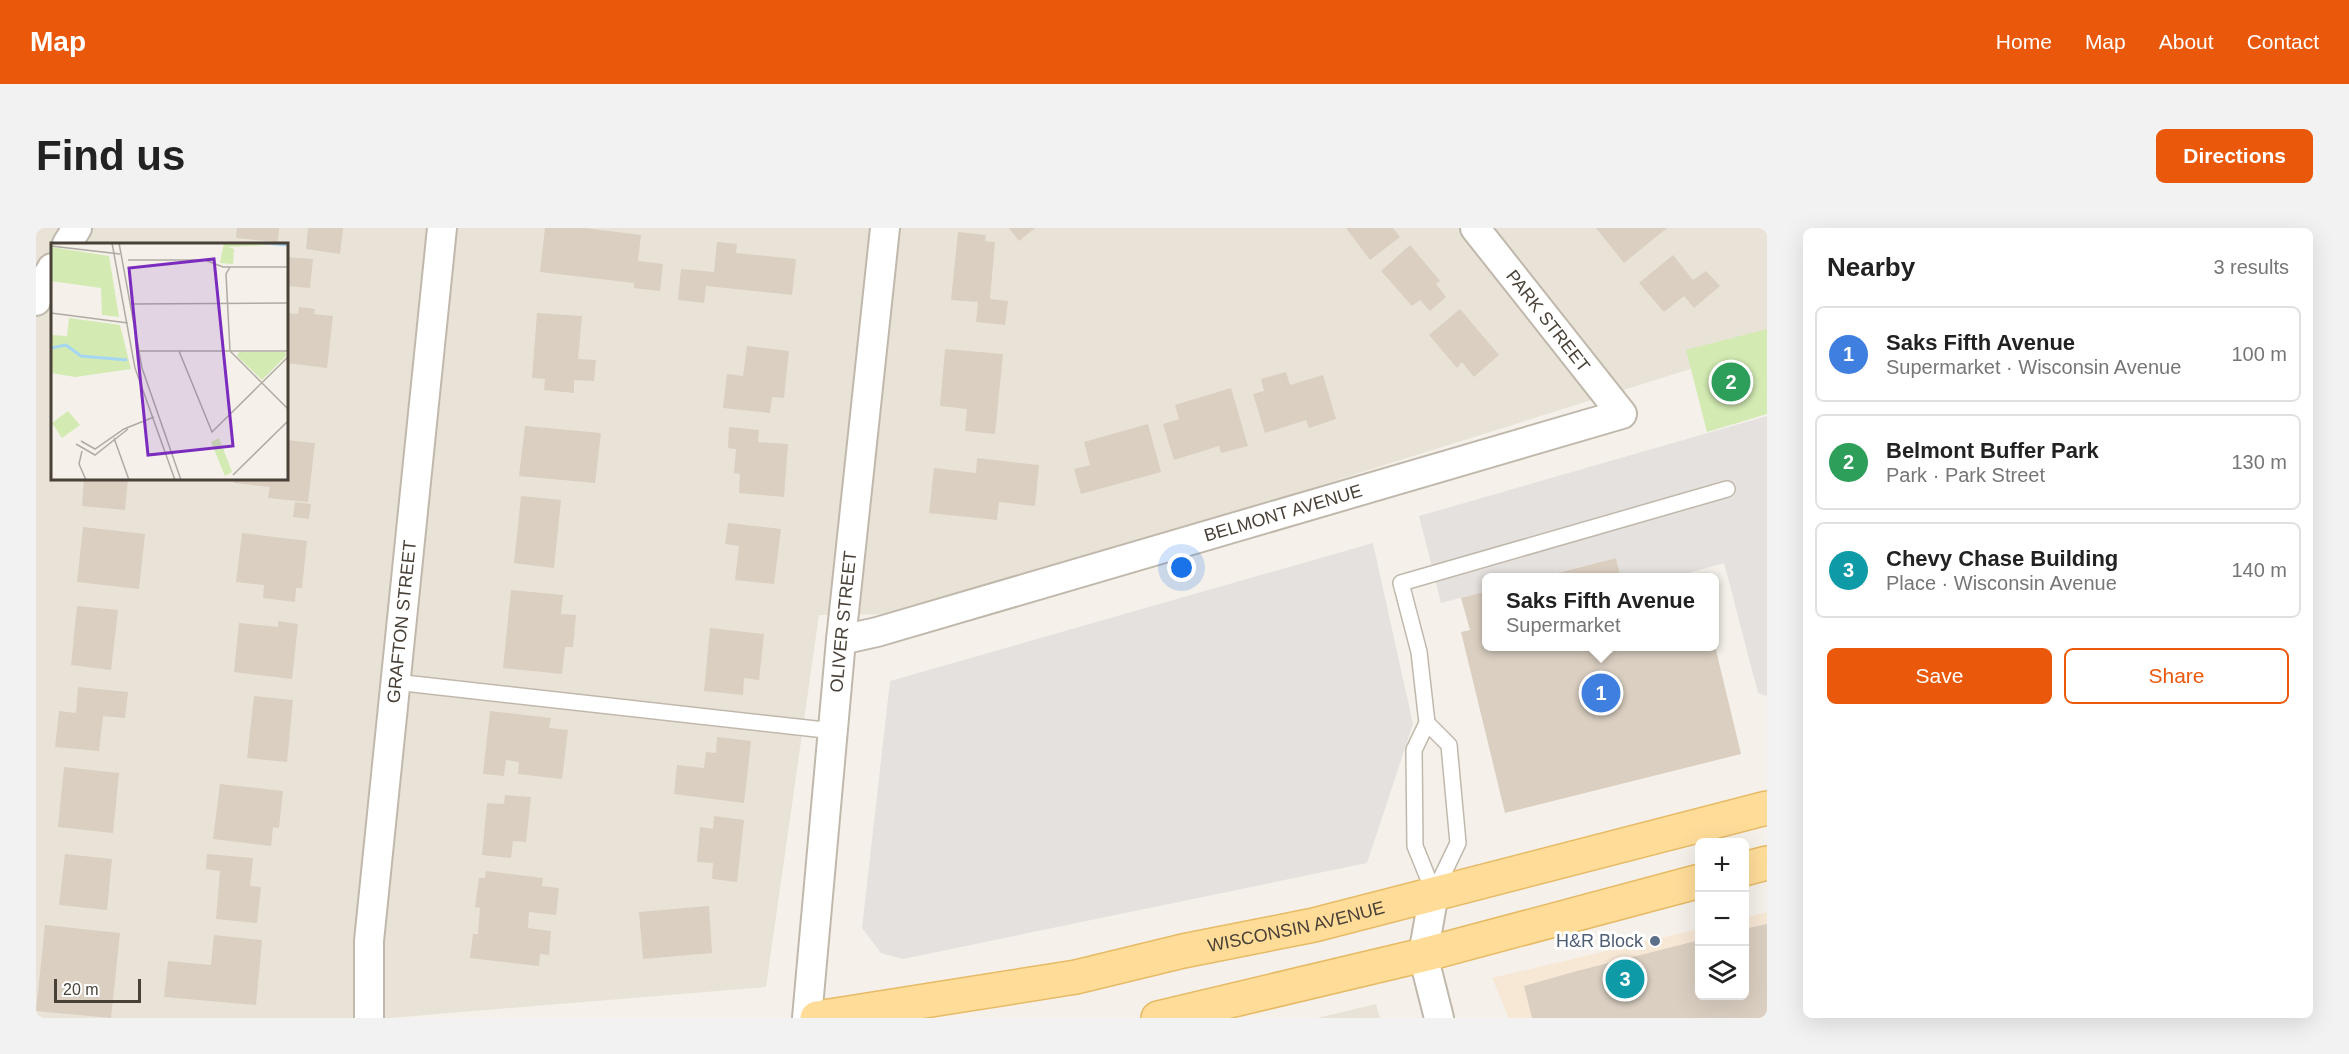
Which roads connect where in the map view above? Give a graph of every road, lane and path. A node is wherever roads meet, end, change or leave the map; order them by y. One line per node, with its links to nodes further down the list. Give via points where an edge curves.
1 (77, 228): 5 (street)
2 (442, 228): 11 (street, GRAFTON STREET)
3 (885, 228): 10 (street, OLIVER STREET)
4 (1475, 228): 8 (street, PARK STREET)
5 (68, 243)
6 (51, 270): 7 (street)
7 (36, 301)
8 (1622, 414): 10 (street, BELMONT AVENUE)
9 (1727, 489): 12 (lane, via 1401,583 1419,652)
10 (841, 640): 13 (street, OLIVER STREET)
11 (396, 682): 13 (lane); 20 (street, GRAFTON STREET, via 369,941)
12 (1427, 723): 18 (lane, via 1414,750 1415,846); 18 (lane, via 1449,745 1458,843)
13 (834, 731): 21 (street, OLIVER STREET)
14 (1767, 808): 18 (main road, WISCONSIN AVENUE)
15 (1767, 863): 16 (main road)
16 (1749, 868)
17 (1695, 882): 19 (main road)
18 (1434, 892): 19 (street); 22 (main road, WISCONSIN AVENUE, via 1314,925 1076,977)
19 (1423, 955): 23 (main road); 24 (street)
20 (369, 1018)
21 (807, 1018)
22 (817, 1018)
23 (1158, 1018)
24 (1439, 1018)

